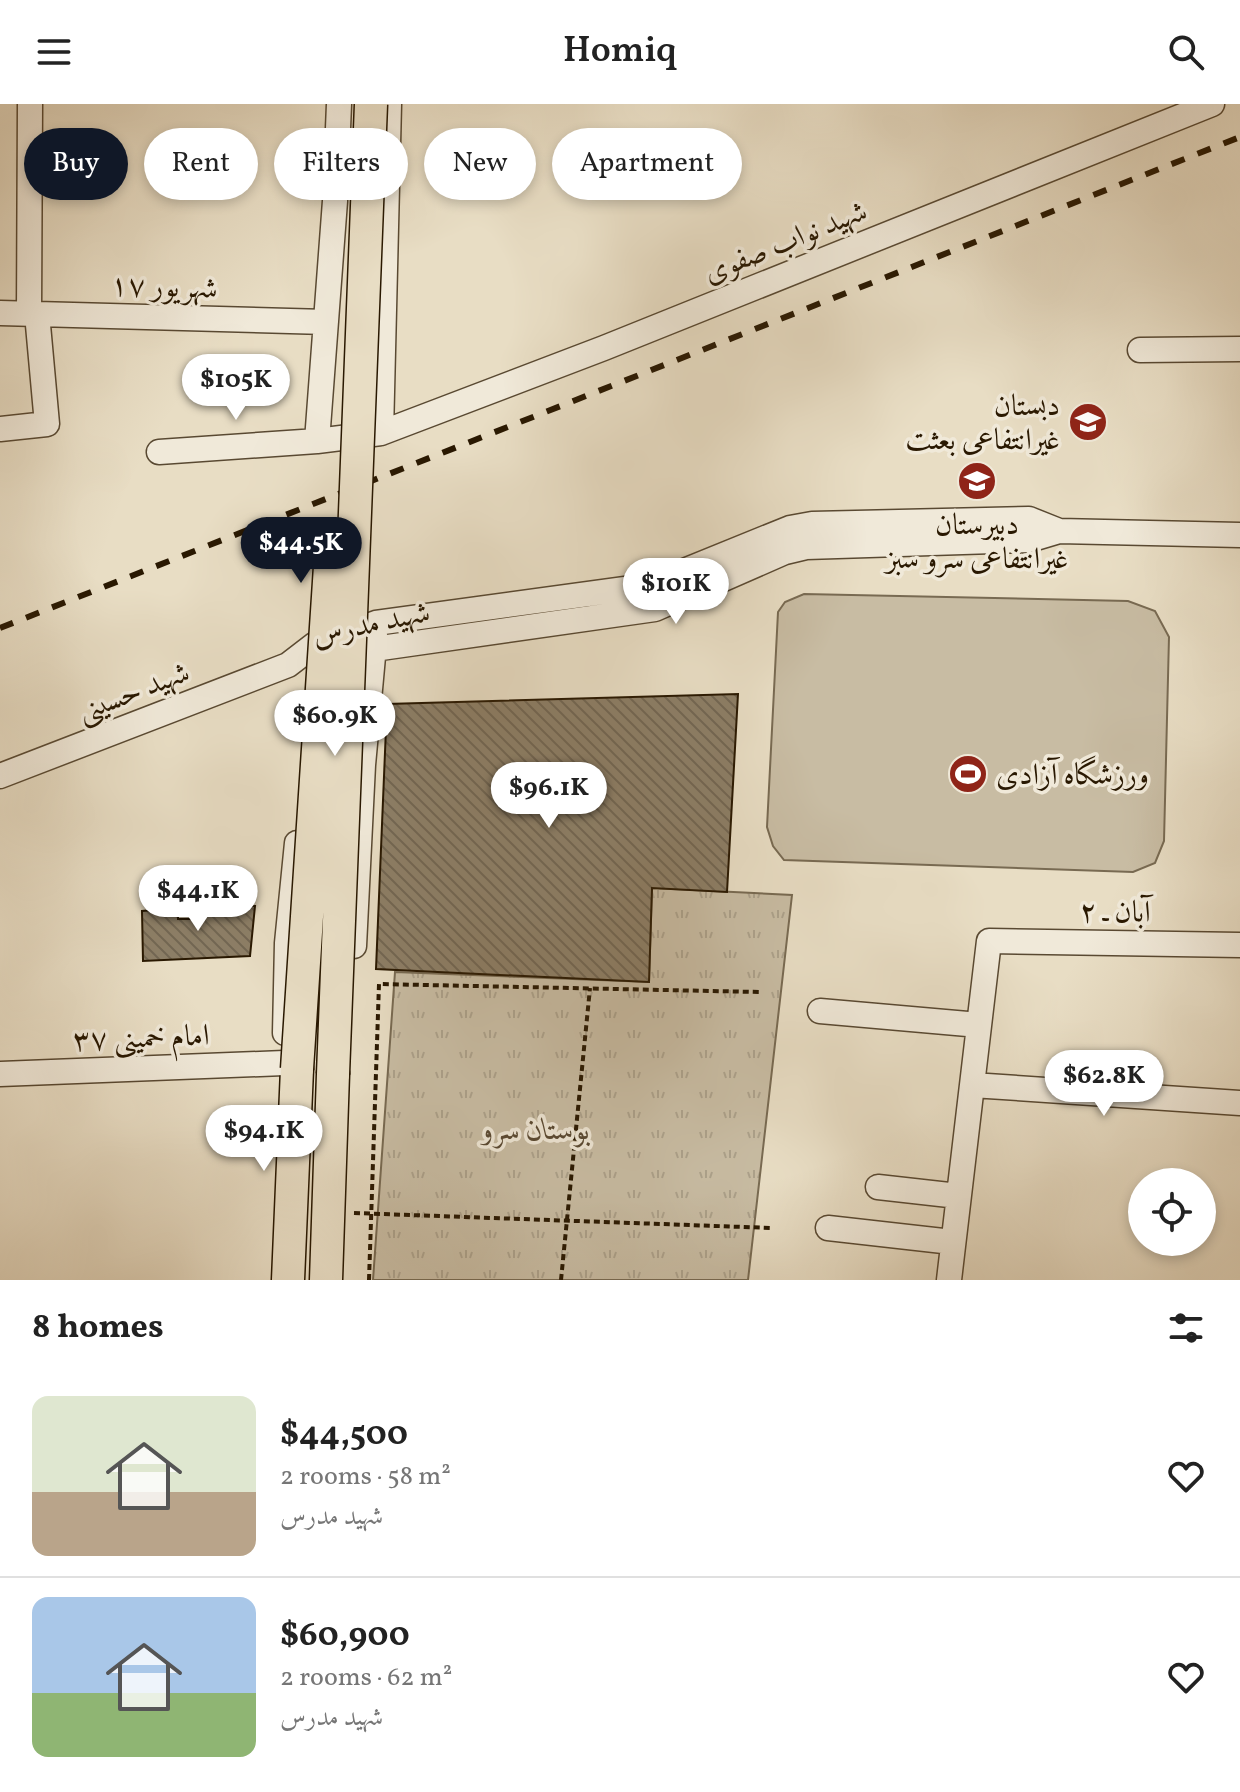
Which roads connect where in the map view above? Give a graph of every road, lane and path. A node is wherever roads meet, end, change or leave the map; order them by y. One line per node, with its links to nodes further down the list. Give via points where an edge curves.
1 (30, 104): 12 (street)
2 (339, 104): 7 (street)
3 (353, 104): 38 (main road, bridge, via 326,643)
4 (371, 104): 39 (main road, bridge)
5 (389, 104): 8 (street)
6 (1212, 104): 17 (street, شهید نواب صفوی)
7 (335, 201): 8 (street); 9 (street)
8 (386, 205): 10 (street)
9 (330, 260): 10 (street); 13 (street)
10 (385, 264): 17 (street)
11 (0, 313): 12 (street, ۱۷ شهریور)
12 (33, 314): 13 (street, ۱۷ شهریور); 16 (street, via 47,424)
13 (326, 322): 18 (street)
14 (1240, 349): 15 (street)
15 (1140, 350)
16 (0, 429)
17 (381, 433): 18 (street, شهید نواب صفوی)
18 (317, 441): 19 (street, شهید نواب صفوی)
19 (159, 452)
20 (1059, 531): 21 (street, شهید مدرس); 22 (street, شهید مدرس, via 1029,519 812,524 647,586); 24 (street, شهید مدرس, via 1029,540 806,547 655,609)
21 (1240, 535)
22 (376, 623): 23 (street, شهید مدرس); 24 (street)
23 (314, 645): 25 (street, شهید مدرس); 26 (street)
24 (374, 649): 26 (street, شهید مدرس); 28 (street)
25 (288, 665): 26 (street, شهید مدرس); 31 (street, شهید حسینی)
26 (312, 672): 27 (street)
27 (307, 733): 28 (street); 29 (street)
28 (365, 736): 30 (street)
29 (304, 759): 30 (street); 38 (street, via 287,943)
30 (363, 765): 39 (street, via 348,1062)
31 (0, 776)
32 (1240, 945): 36 (street, آبان ـ ۲, via 989,941)
33 (590, 988): 34 (path); 45 (path, via 379,984); 46 (path)
34 (759, 992)
35 (820, 1011): 36 (street)
36 (979, 1025): 40 (street)
37 (0, 1074): 38 (street, امام خمینی ۳۷)
38 (292, 1075): 50 (main road)
39 (332, 1083): 44 (main road)
40 (972, 1085): 41 (street); 43 (street)
41 (1240, 1103)
42 (878, 1187): 43 (street)
43 (958, 1196): 49 (street)
44 (328, 1212): 45 (path); 51 (main road)
45 (370, 1213): 46 (path); 52 (path)
46 (567, 1222): 47 (path); 53 (path)
47 (772, 1228)
48 (828, 1228): 49 (street)
49 (952, 1242): 54 (street)
50 (288, 1280)
51 (326, 1280)
52 (369, 1280)
53 (561, 1280)
54 (949, 1280)

